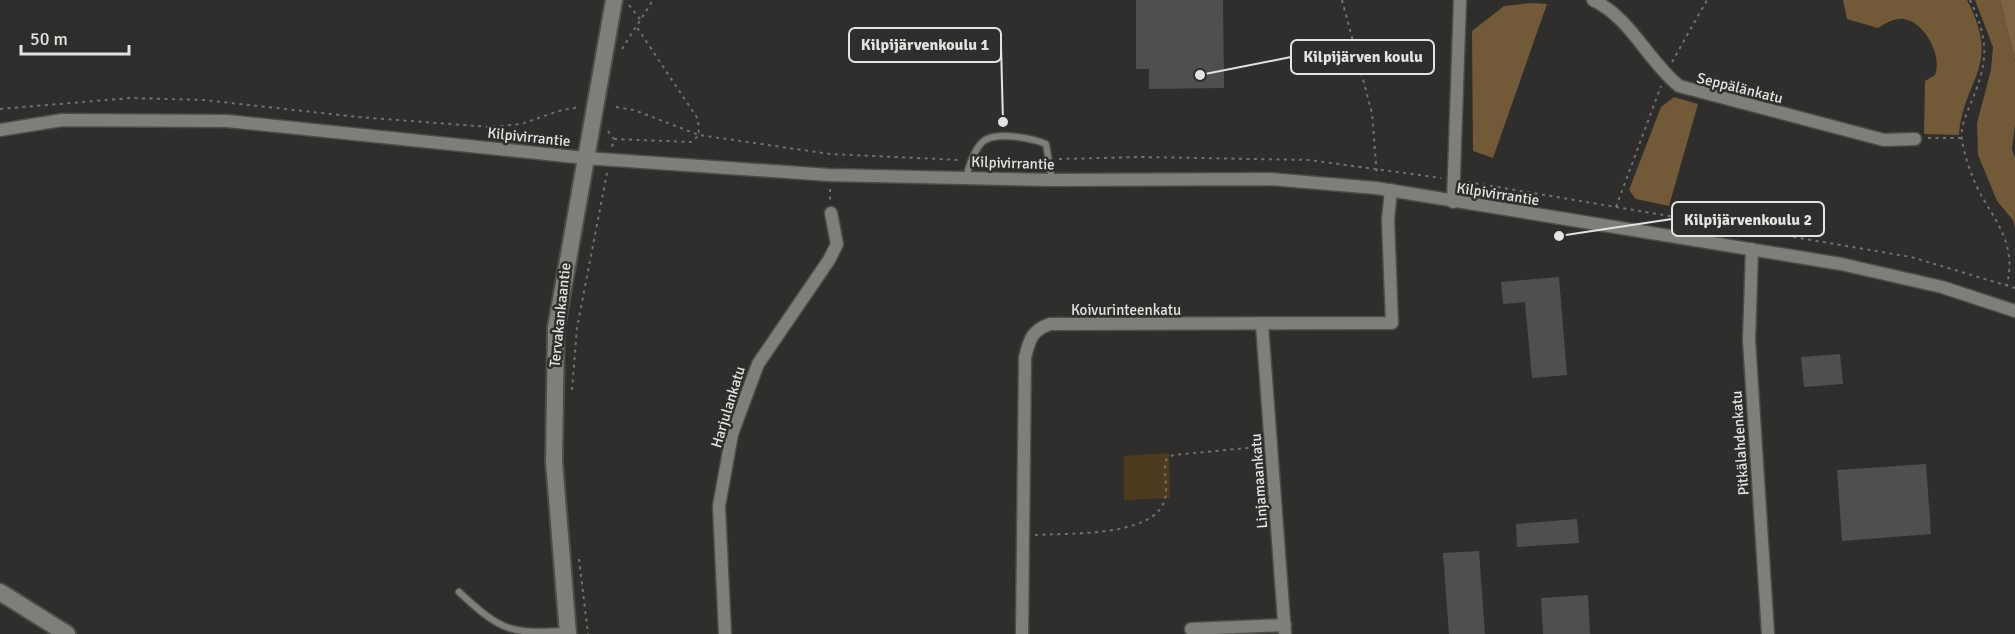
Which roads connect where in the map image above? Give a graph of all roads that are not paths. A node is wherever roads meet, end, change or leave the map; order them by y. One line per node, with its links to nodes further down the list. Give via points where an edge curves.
1 (614, 0): 6 (street, Tervakankaantie)
2 (1460, 0): 10 (street)
3 (1593, 0): 5 (street, Seppälänkatu, via 1608,7 1625,23 1679,86 1884,140)
4 (0, 130): 6 (street, Kilpivirrantie, via 62,120 227,121)
5 (1915, 139)
6 (585, 158): 7 (street, Kilpivirrantie, via 829,175); 19 (street, Tervakankaantie, via 556,328 553,388 554,461)
7 (966, 177): 8 (street, Kilpivirrantie); 8 (lane, via 985,140 996,137 1033,139 1046,144)
8 (1052, 180): 9 (street, Kilpivirrantie, via 1270,179)
9 (1391, 190): 10 (street, Kilpivirrantie); 14 (street, Koivurinteenkatu, via 1388,220 1392,323)
10 (1453, 202): 12 (street, Kilpivirrantie)
11 (831, 213): 21 (street, Harjulankatu, via 837,244 758,364 732,434 719,506)
12 (1752, 249): 13 (street, Kilpivirrantie, via 1932,284); 23 (street, Pitkälahdenkatu, via 1749,349)
13 (2015, 311)
14 (1262, 325): 18 (street, Linjamaankatu); 22 (street, Koivurinteenkatu, via 1050,324 1038,328 1029,339 1025,357)
15 (0, 592): 20 (street)
16 (459, 592): 19 (lane, via 503,628 534,633)
17 (1191, 629): 18 (street)
18 (1285, 629)
19 (568, 632)
20 (67, 634)
21 (724, 634)
22 (1022, 634)
23 (1768, 634)

